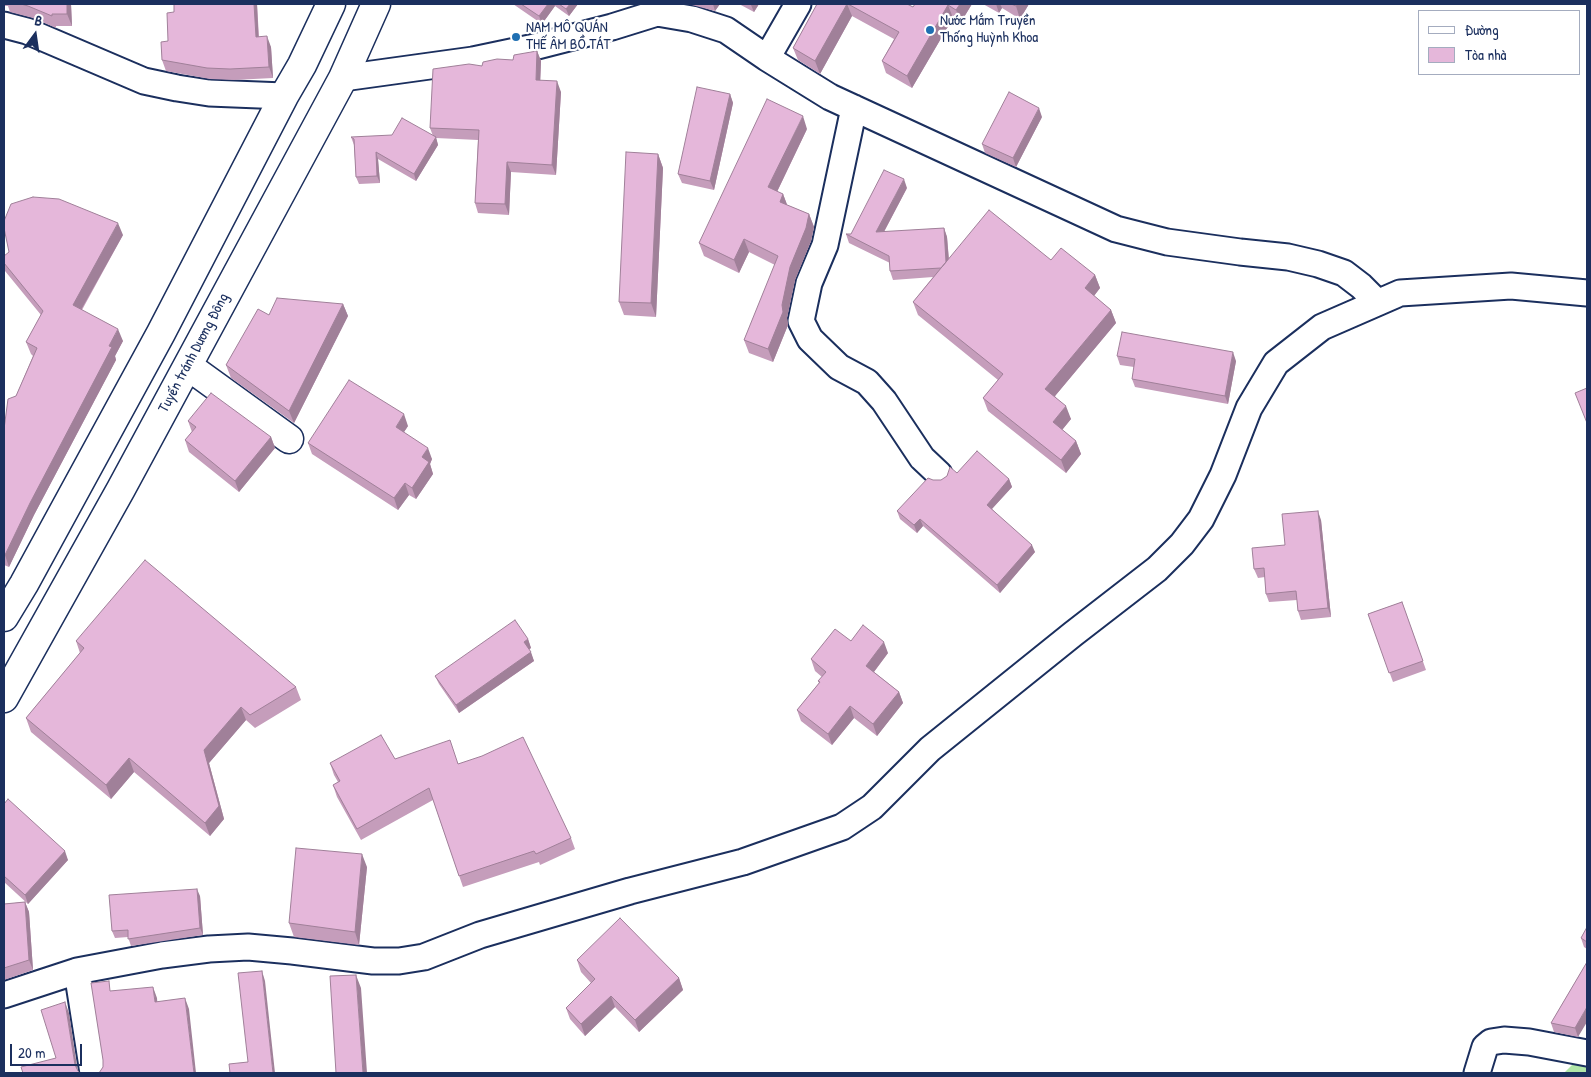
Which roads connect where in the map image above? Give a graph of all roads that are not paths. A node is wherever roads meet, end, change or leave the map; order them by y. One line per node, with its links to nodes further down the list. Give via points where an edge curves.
1 (331, 4): 6 (main road)
2 (376, 4): 7 (main road, Tuyến tránh Dương Đông)
3 (798, 4): 5 (street)
4 (4, 25): 8 (street, via 27,31 144,81 210,93)
5 (767, 58): 7 (street, via 726,30 692,19 657,13 473,60); 9 (street)
6 (302, 65): 7 (main road); 8 (main road)
7 (343, 78): 12 (main road, Tuyến tránh Dương Đông)
8 (284, 96): 15 (main road, via 156,342)
9 (854, 108): 11 (street, via 1116,229 1167,242 1288,257 1318,264 1344,273); 14 (street, via 826,245 809,283 801,321 810,339 839,367 867,382 884,401 922,458)
10 (1587, 293): 11 (street, via 1511,286 1400,292)
11 (1377, 302): 17 (street, via 1322,327 1276,363 1249,408 1223,475 1201,519 1182,544 1157,568 930,749 872,807 842,827 743,862 480,935 424,957 373,961 248,947 162,955)
12 (188, 366): 13 (main road); 16 (main road, Tuyến tránh Dương Đông)
13 (289, 439)
14 (939, 474)
15 (4, 616)
16 (4, 698)
17 (77, 971): 18 (street); 20 (street)
18 (4, 995)
19 (1587, 1053): 21 (street, via 1529,1042 1491,1042 1485,1047)
20 (93, 1073)
21 (1477, 1073)

